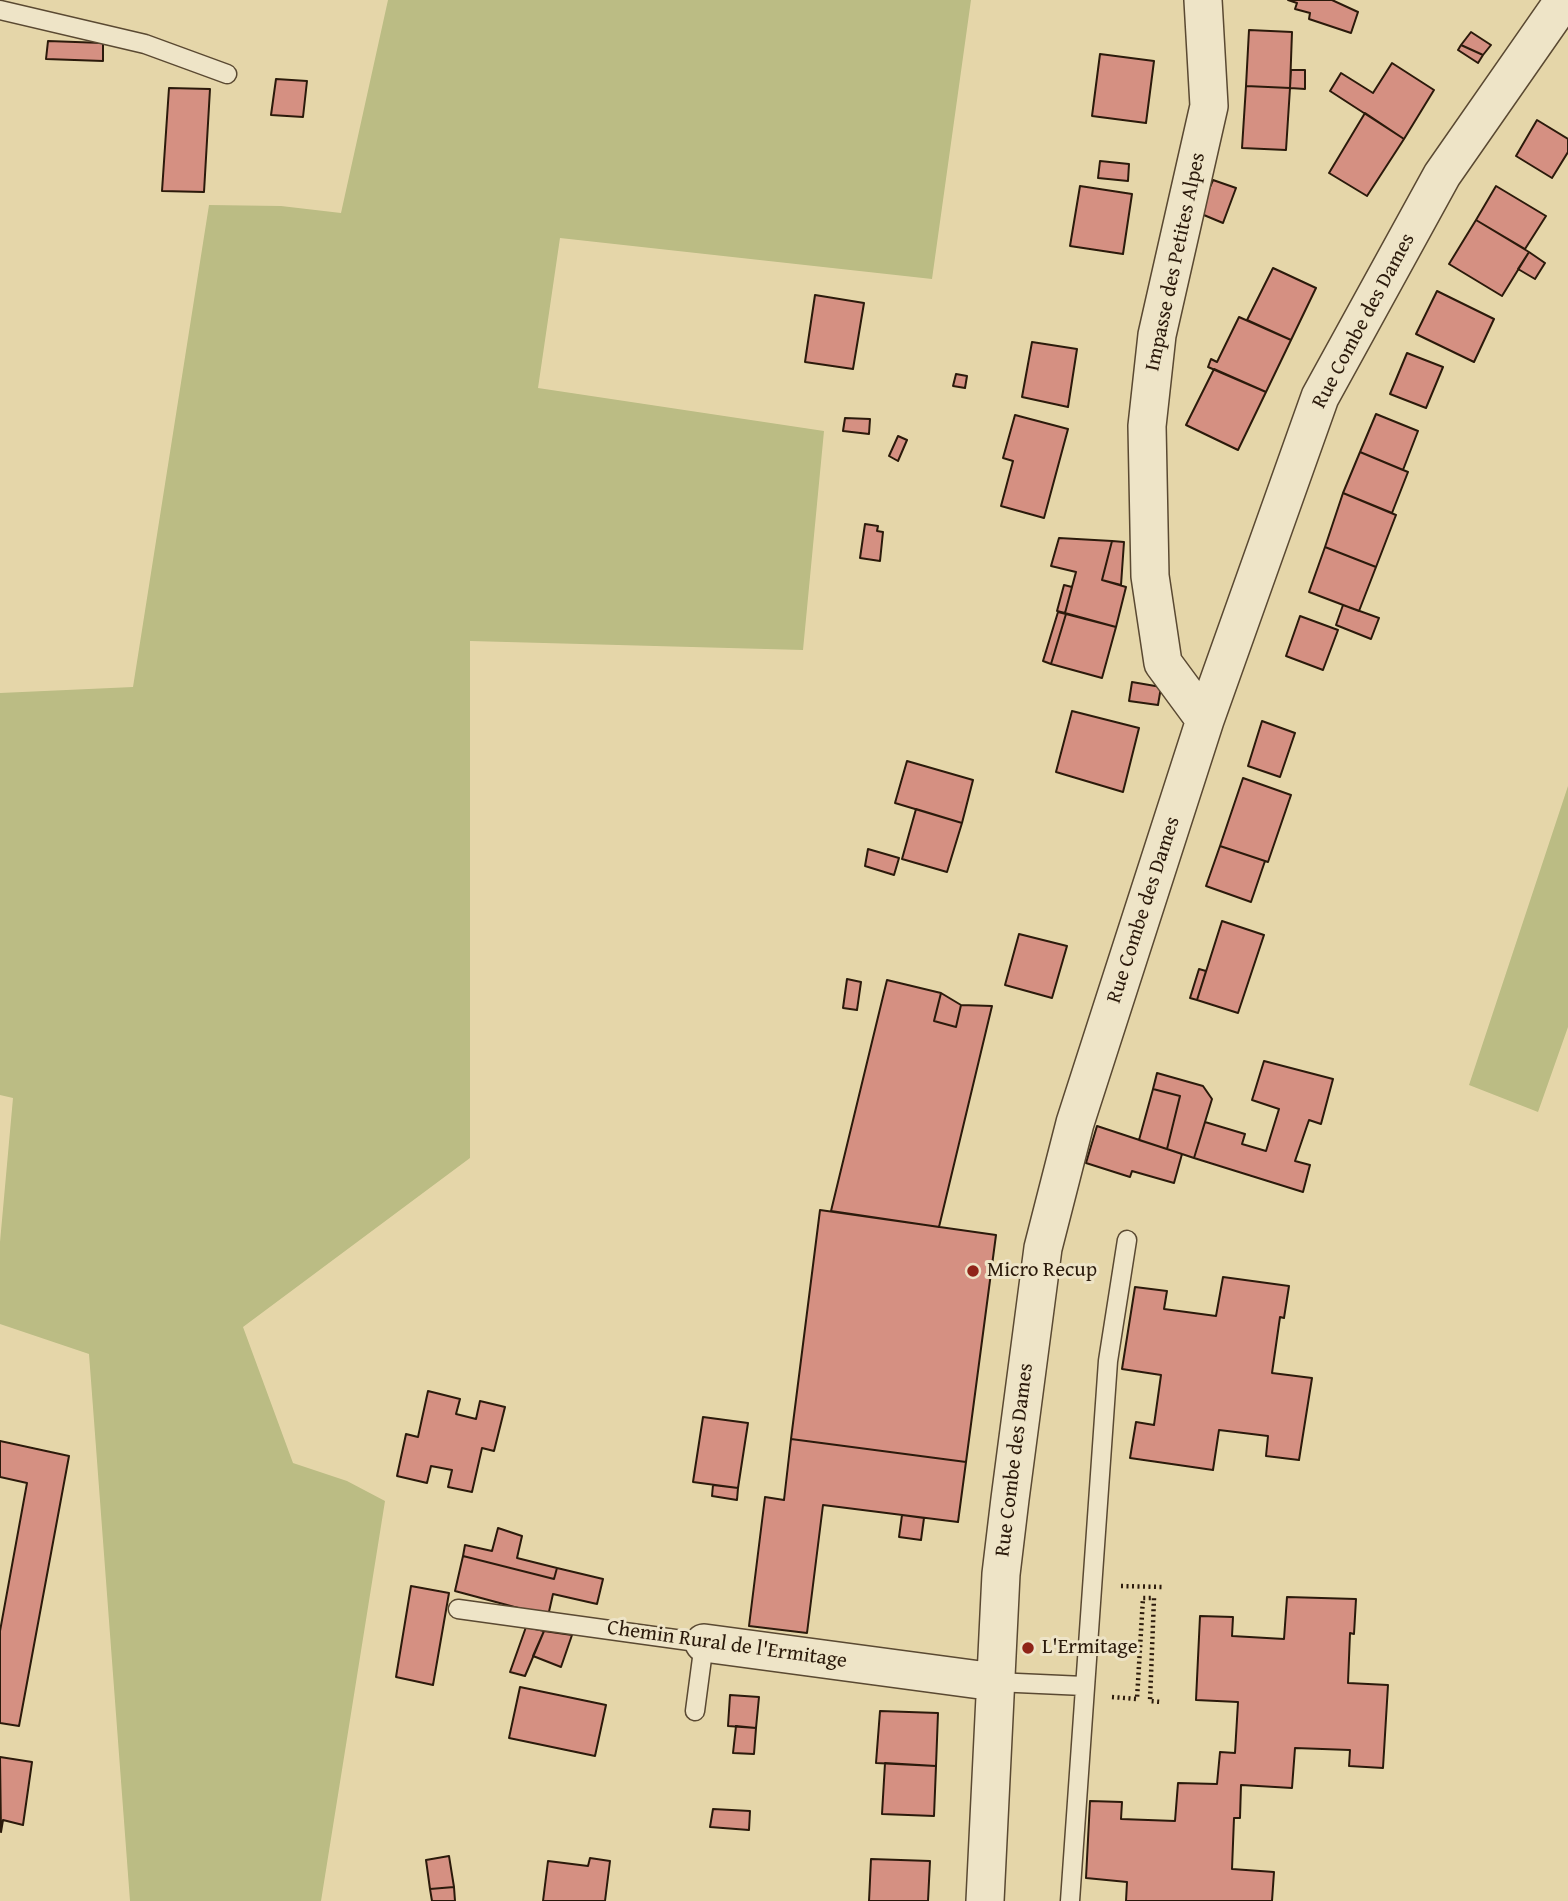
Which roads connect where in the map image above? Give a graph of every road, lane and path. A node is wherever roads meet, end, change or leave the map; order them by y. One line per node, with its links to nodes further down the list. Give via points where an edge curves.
1 (1203, 0): 5 (street, Impasse des Petites Alpes, via 1209,106 1159,323 1147,439 1150,576 1163,663)
2 (1564, 0): 5 (street, Rue Combe des Dames, via 1442,175 1320,397)
3 (0, 10): 4 (lane, via 145,44)
4 (227, 74)
5 (1205, 720): 11 (street, Rue Combe des Dames, via 1075,1123 1043,1248 1001,1574)
6 (1127, 1240): 12 (lane, via 1108,1361)
7 (1136, 1586): 8 (path)
8 (1162, 1587)
9 (458, 1609): 10 (lane, Chemin Rural de l'Ermitage)
10 (704, 1643): 11 (street, Chemin Rural de l'Ermitage); 14 (lane)
11 (995, 1682): 12 (lane); 15 (street, Rue Combe des Dames)
12 (1084, 1691): 13 (path, via 1137,1699 1143,1598 1154,1598 1150,1701); 16 (lane)
13 (1161, 1702)
14 (695, 1711)
15 (985, 1901)
16 (1070, 1901)

